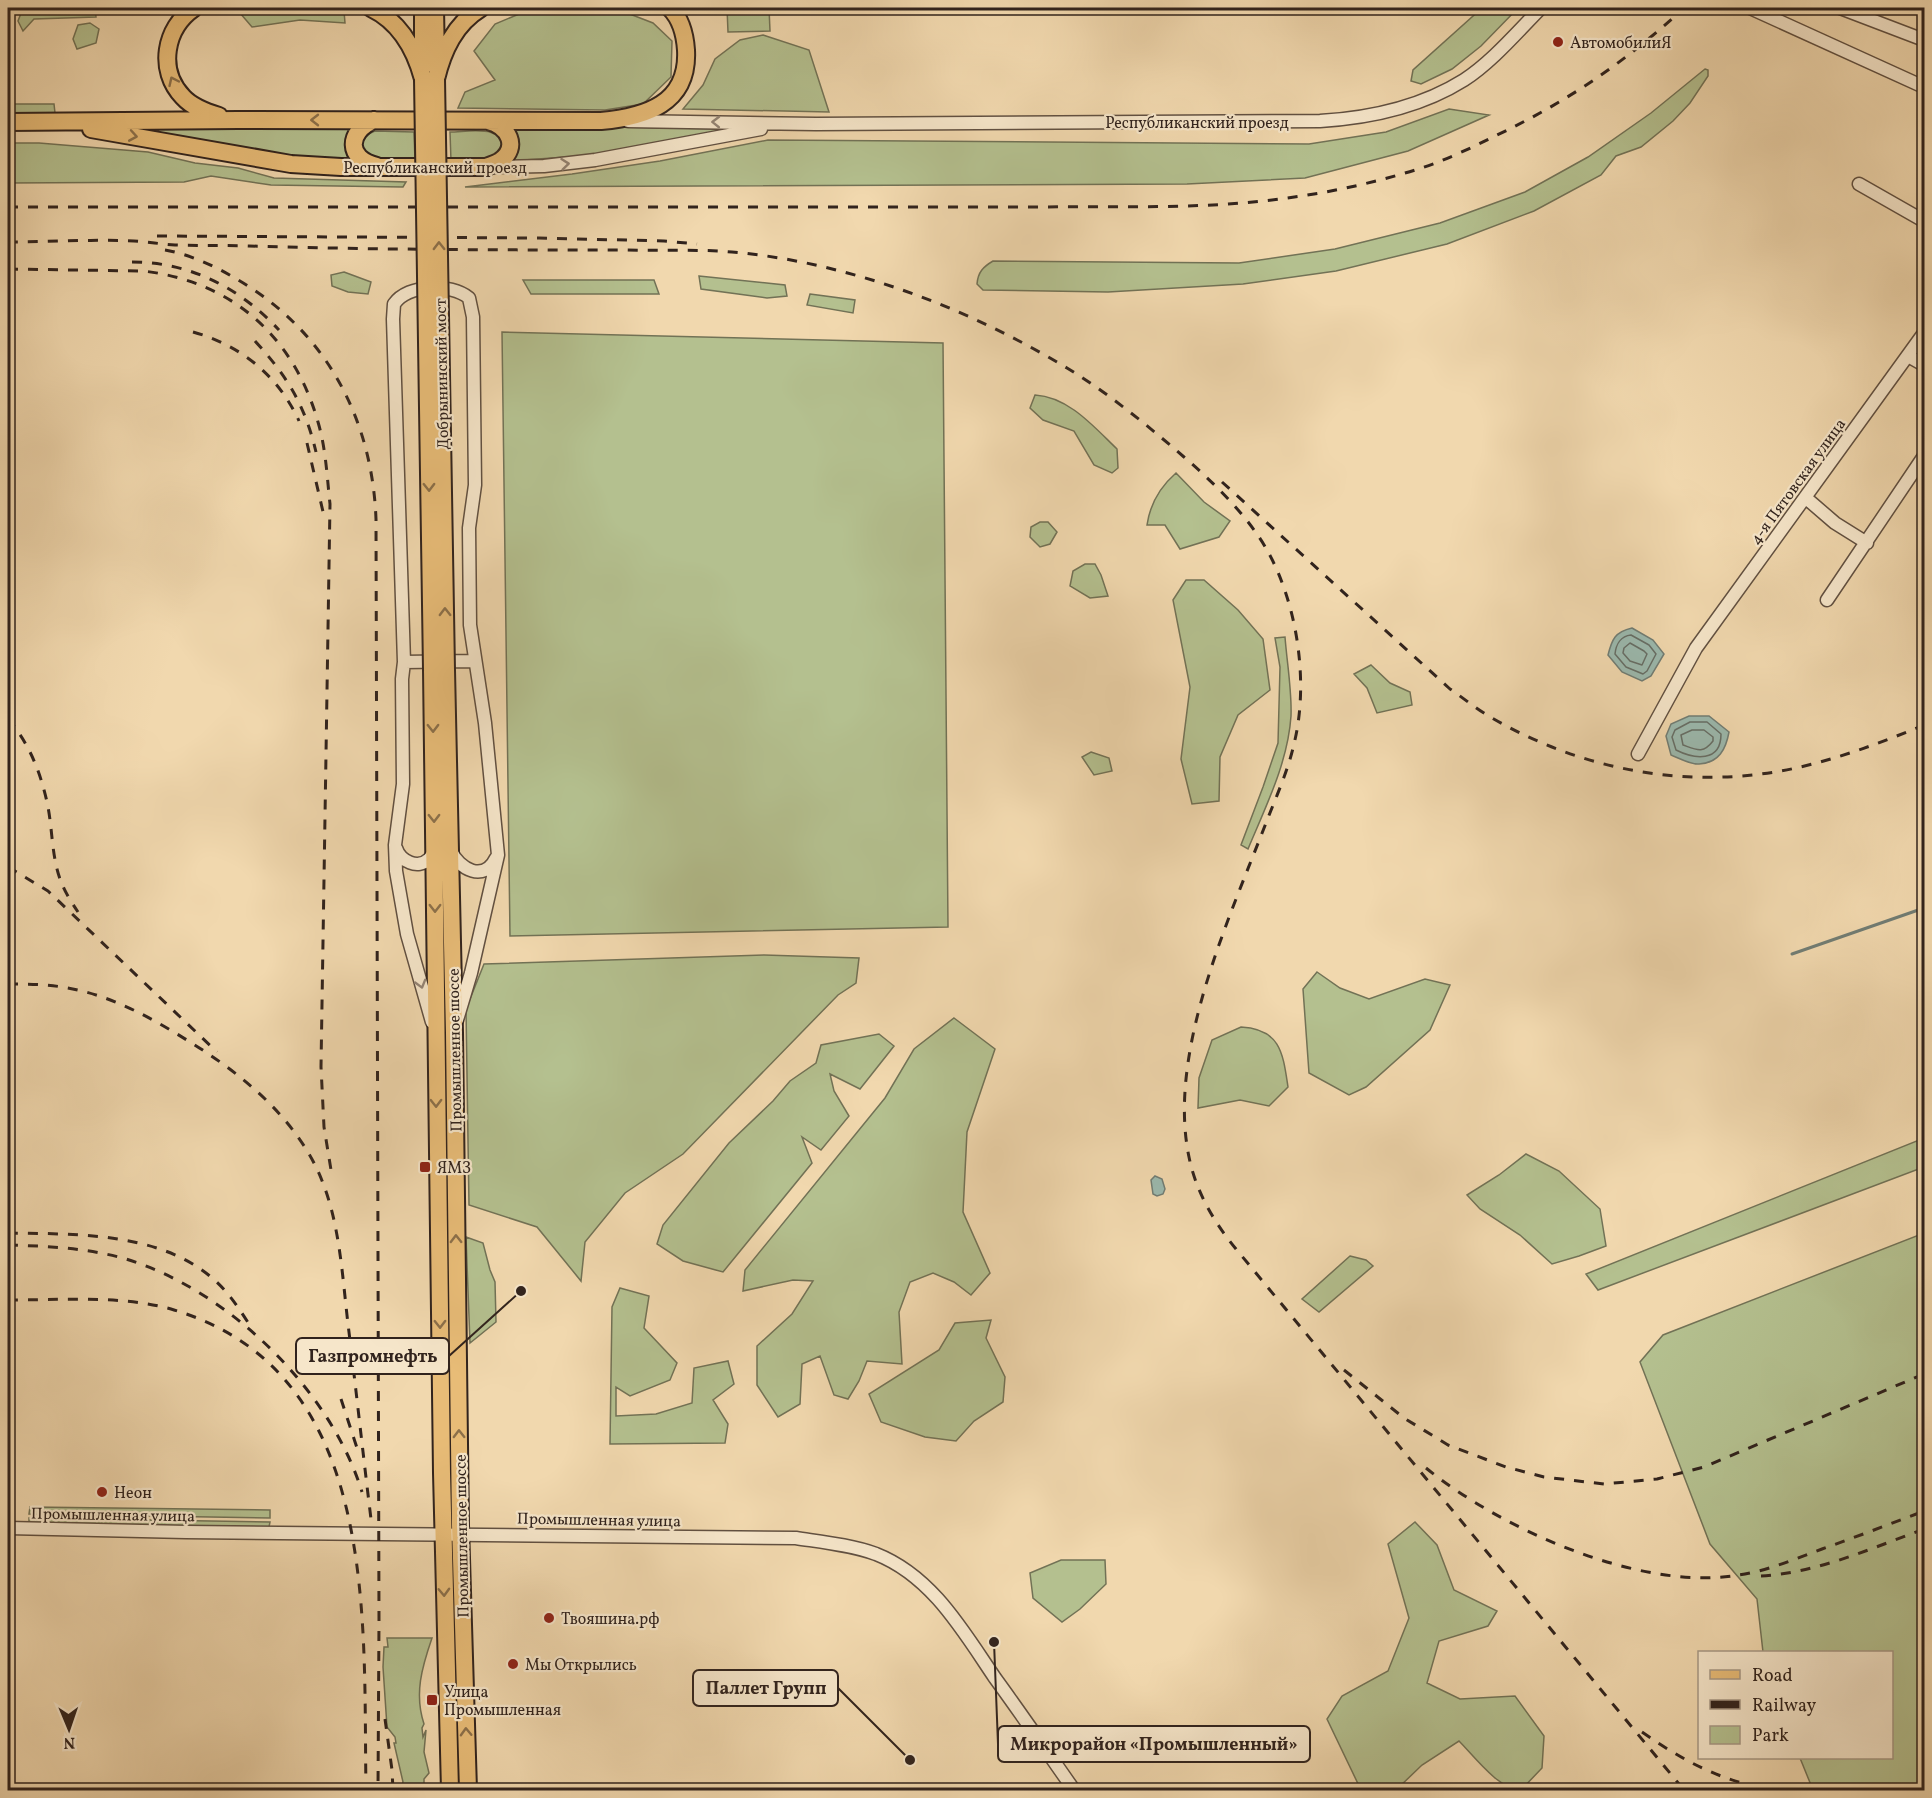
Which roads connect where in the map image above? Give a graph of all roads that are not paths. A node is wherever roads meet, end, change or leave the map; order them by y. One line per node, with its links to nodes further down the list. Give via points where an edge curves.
1 (194, 8): 14 (main road, one-way to 1, via 192,105 173,83 167,54 170,38 175,26)
2 (371, 8): 12 (main road, via 405,37)
3 (423, 8): 12 (main road)
4 (435, 8): 12 (main road)
5 (481, 8): 12 (main road, via 458,28)
6 (670, 8): 17 (main road, via 680,22 686,51 685,71 676,90 651,111)
7 (1542, 8): 20 (street, Республиканский проезд, via 1465,79 1417,103 1364,117 1320,122)
8 (1750, 8): 10 (street)
9 (1840, 8): 11 (street)
10 (1766, 11): 13 (street)
11 (1924, 39)
12 (430, 79): 34 (main road, Добрынинский мост, bridge)
13 (1924, 87)
14 (238, 120): 15 (main road, Республиканский проезд, one-way to 14); 19 (main road, Республиканский проезд)
15 (374, 120): 16 (main road, Республиканский проезд); 22 (main road, via 357,132 354,150 367,164)
16 (488, 120): 17 (main road, Республиканский проезд); 21 (main road, via 506,130 509,147 499,162)
17 (601, 121): 20 (street, Республиканский проезд, one-way to 17)
18 (8, 122): 19 (main road, Республиканский проезд)
19 (55, 122): 22 (main road, Республиканский проезд, one-way to 22, via 274,162)
20 (816, 124): 21 (street, Республиканский проезд, one-way to 20, via 578,162 747,131)
21 (486, 166): 22 (main road, Республиканский проезд)
22 (382, 167)
23 (1859, 184): 24 (street)
24 (1924, 221)
25 (1924, 333): 26 (street, 4-я Пятовская улица)
26 (1908, 356): 27 (street); 29 (street, 4-я Пятовская улица)
27 (1924, 365)
28 (1924, 456): 30 (street)
29 (1806, 498): 30 (street); 35 (street, 4-я Пятовская улица, via 1696,648)
30 (1867, 543): 31 (street)
31 (1827, 600)
32 (474, 661): 33 (street); 33 (street, via 469,528 475,485 473,316 469,298 445,288 405,293 393,310); 38 (street, via 485,723)
33 (404, 662): 36 (street, via 403,784)
34 (439, 670): 37 (main road, Промышленное шоссе)
35 (1638, 754)
36 (395, 845): 37 (street, via 398,856 418,864); 40 (street, one-way to 40, via 407,934)
37 (442, 849): 38 (street, via 473,872 488,868); 39 (main road, Промышленное шоссе); 40 (main road, Промышленное шоссе, one-way to 40)
38 (498, 855): 39 (street)
39 (453, 1033): 43 (main road, Промышленное шоссе, one-way to 39)
40 (435, 1035): 42 (main road, Промышленное шоссе, one-way to 42)
41 (8, 1528): 42 (street, Промышленная улица)
42 (443, 1534): 43 (street, Промышленная улица); 44 (main road, Промышленное шоссе, one-way to 44)
43 (460, 1534): 45 (main road, Промышленное шоссе, one-way to 43); 46 (street, Промышленная улица, via 795,1538 876,1554 929,1589 955,1620)
44 (450, 1791)
45 (468, 1791)
46 (1074, 1791)

